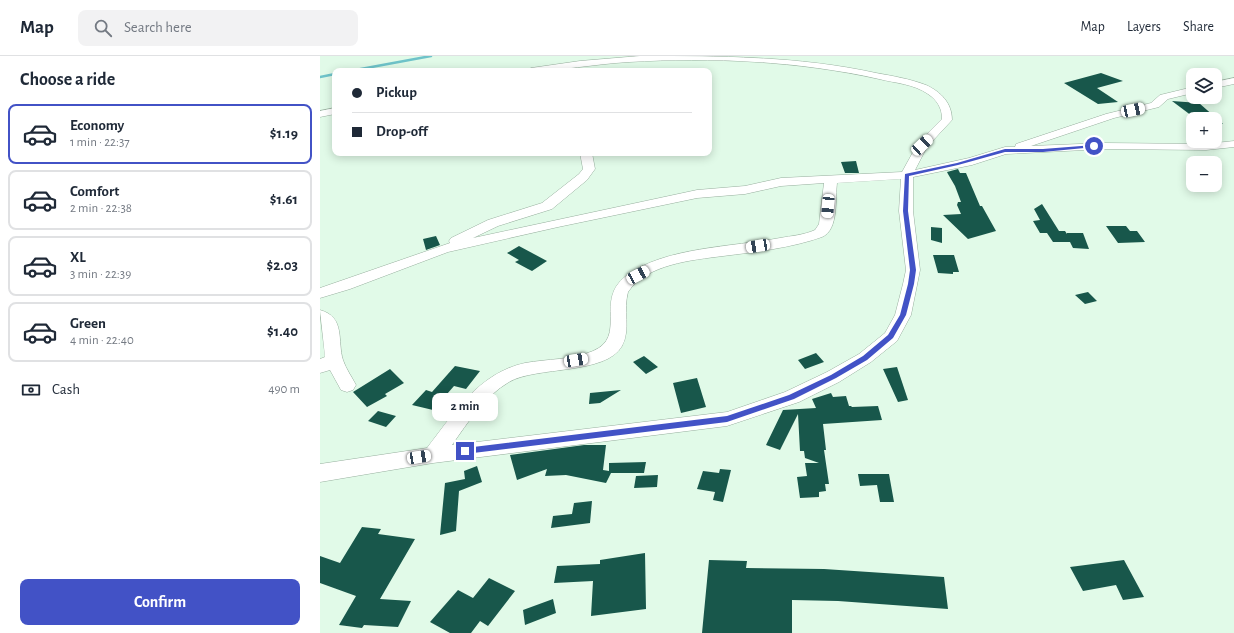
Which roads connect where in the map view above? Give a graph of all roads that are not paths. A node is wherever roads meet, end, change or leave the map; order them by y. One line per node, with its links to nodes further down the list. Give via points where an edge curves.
1 (557, 68): 10 (street, via 628,60 706,58 811,65 910,83 934,93 944,105 948,117 922,145)
2 (1234, 81): 3 (street)
3 (1222, 84)
4 (1186, 92): 8 (street, via 1164,97 1154,105 1104,118)
5 (332, 112): 6 (street)
6 (320, 114)
7 (1234, 144): 8 (street, via 1206,147 1104,146)
8 (1005, 151): 10 (street)
9 (587, 156): 12 (street, via 589,164 586,173 547,206 482,228)
10 (907, 175): 11 (street); 17 (street, via 906,211 913,270 911,284 903,315 891,336 859,362 792,397 727,419)
11 (831, 179): 12 (street, via 781,182 745,190 691,195); 17 (street, via 826,224 820,233 786,242 681,257 638,275 620,292 618,331 611,349 589,358 514,372 497,381 484,392)
12 (444, 249): 13 (street)
13 (320, 293)
14 (320, 315): 15 (street, via 327,320 334,335)
15 (327, 363): 16 (street)
16 (347, 385)
17 (433, 455): 18 (street)
18 (320, 473)

